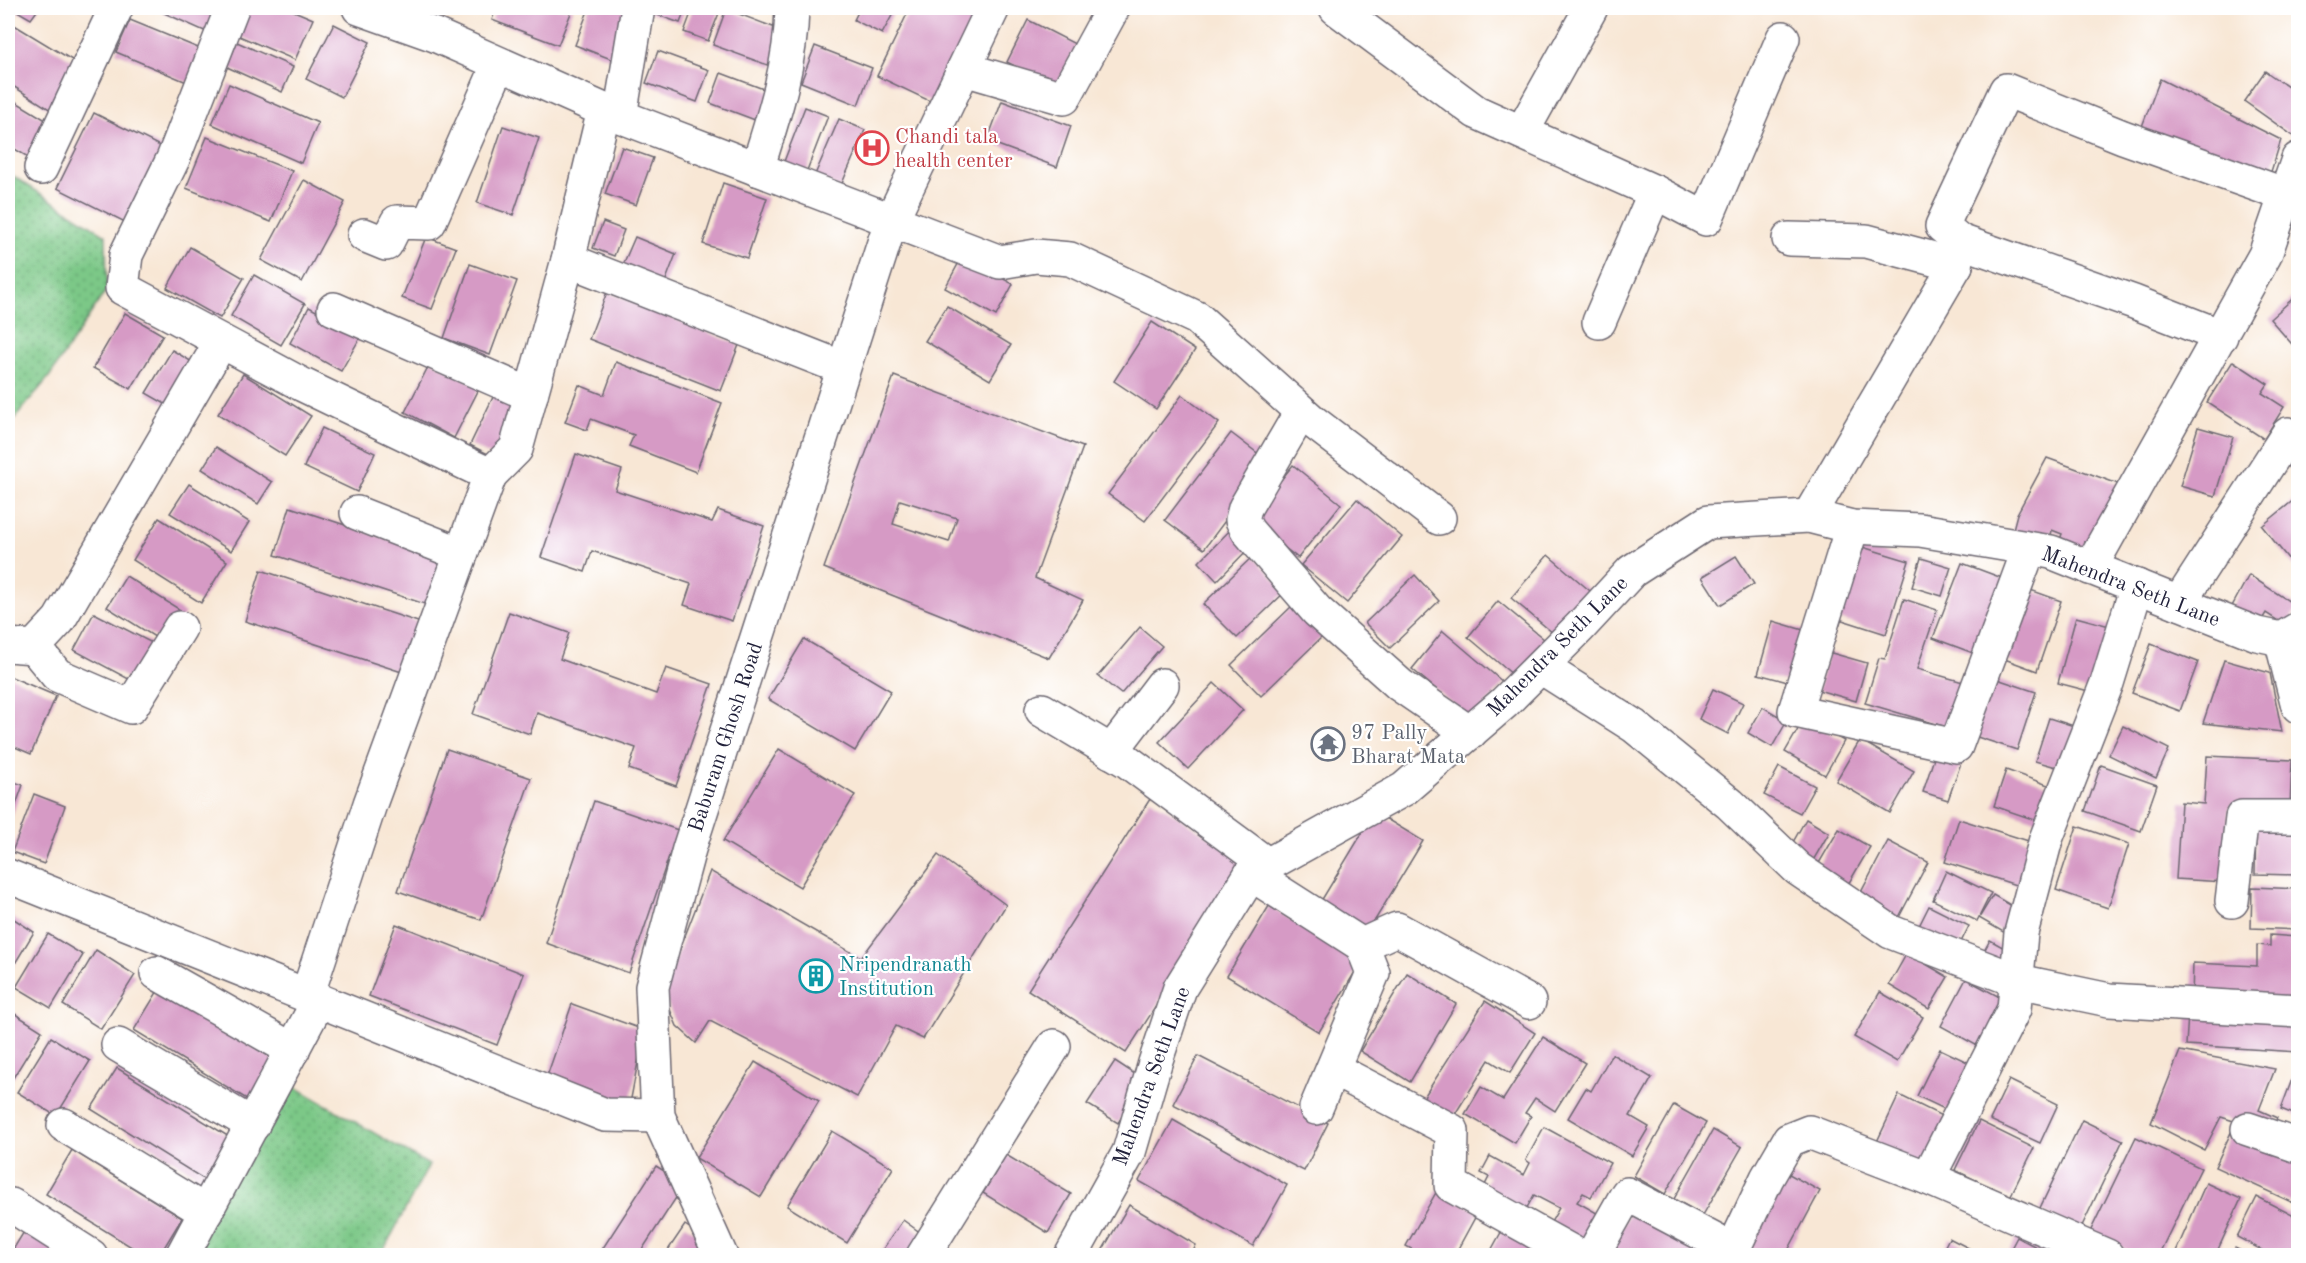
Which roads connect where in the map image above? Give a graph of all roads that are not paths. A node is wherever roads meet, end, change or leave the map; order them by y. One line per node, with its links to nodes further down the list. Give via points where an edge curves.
1 (116, 8): 15 (street)
2 (232, 8): 27 (street, via 173,159 126,255 122,288)
3 (359, 8): 11 (street, via 435,35)
4 (638, 8): 13 (street)
5 (792, 8): 16 (street, via 782,89)
6 (993, 8): 12 (street, Baburam Ghosh Road)
7 (1113, 8): 12 (street, via 1064,98)
8 (1336, 8): 14 (street, via 1476,112)
9 (1591, 8): 14 (street)
10 (1783, 38): 18 (street, via 1706,219)
11 (499, 64): 13 (street); 20 (street, via 429,223 398,222 386,244)
12 (964, 69): 19 (street, Baburam Ghosh Road)
13 (612, 113): 16 (street); 23 (street)
14 (1522, 132): 18 (street)
15 (41, 168)
16 (757, 169): 19 (street)
17 (2295, 172): 22 (street, via 2123,137 2006,90 1942,226); 26 (street, via 2265,255)
18 (1655, 192): 25 (street)
19 (891, 221): 28 (street, Baburam Ghosh Road); 30 (street, via 1000,262 1036,256 1070,259 1197,318)
20 (364, 235)
21 (1789, 239): 22 (street, via 1866,241)
22 (1958, 253): 26 (street, via 2134,302); 34 (street)
23 (568, 260): 28 (street); 29 (street)
24 (334, 309): 29 (street)
25 (1599, 322)
26 (2221, 336): 39 (street)
27 (221, 342): 32 (street); 44 (street, via 59,620)
28 (843, 368): 66 (street, Baburam Ghosh Road, via 689,849 652,987)
29 (531, 395): 32 (street, via 516,449)
30 (1301, 412): 35 (street); 49 (street, via 1245,508 1242,520 1317,611 1400,685)
31 (2288, 434): 41 (street)
32 (490, 475): 38 (street)
33 (357, 513): 38 (street)
34 (1809, 516): 36 (street, Mahendra Seth Lane); 45 (street, Mahendra Seth Lane, via 1708,522 1632,571)
35 (1439, 518)
36 (1852, 527): 37 (street, Mahendra Seth Lane, via 1920,530); 37 (street, via 1795,711 1956,746)
37 (2029, 549): 39 (street, Mahendra Seth Lane, via 2051,552)
38 (462, 554): 58 (street, via 370,804)
39 (2090, 568): 40 (street, Mahendra Seth Lane)
40 (2137, 586): 41 (street, Mahendra Seth Lane); 57 (street, via 2108,683 2046,839 2020,933)
41 (2178, 603): 43 (street, Mahendra Seth Lane, via 2256,634)
42 (180, 628): 44 (street, via 131,707 57,675)
43 (2290, 634): 47 (street)
44 (21, 646)
45 (1541, 667): 49 (street, Mahendra Seth Lane); 57 (street, via 1634,726 1730,804 1798,869 1891,932)
46 (1162, 685): 50 (street)
47 (2298, 706)
48 (1042, 710): 50 (street)
49 (1470, 734): 52 (street, Mahendra Seth Lane, via 1404,789)
50 (1111, 752): 52 (street)
51 (2298, 817): 54 (street, via 2241,817)
52 (1260, 869): 55 (street); 79 (street, Mahendra Seth Lane, via 1180,988 1129,1152)
53 (8, 876): 58 (street)
54 (2232, 901)
55 (1362, 945): 59 (street, via 1397,929); 64 (street, via 1373,973)
56 (157, 973): 63 (street)
57 (2018, 981): 60 (street, via 2109,1000); 71 (street, via 2014,1009)
58 (313, 998): 63 (street); 66 (street, via 605,1115)
59 (1529, 1002)
60 (2298, 1011)
61 (118, 1045): 68 (street)
62 (1054, 1046): 78 (street)
63 (293, 1050): 68 (street)
64 (1333, 1069): 65 (street); 80 (street, via 1452,1131 1451,1185)
65 (1316, 1108)
66 (658, 1116): 77 (street, Baburam Ghosh Road)
67 (64, 1125): 73 (street)
68 (253, 1125): 73 (street)
69 (2248, 1129): 70 (street)
70 (2298, 1146)
71 (1928, 1178): 74 (street, via 1809,1132 1789,1140); 82 (street)
72 (11, 1205): 75 (street)
73 (206, 1212): 76 (street)
74 (1731, 1253): 81 (street, via 1627,1194)
75 (91, 1256)
76 (182, 1256)
77 (721, 1256)
78 (923, 1256)
79 (1071, 1256)
80 (1579, 1256)
81 (1592, 1256)
82 (2108, 1256)

